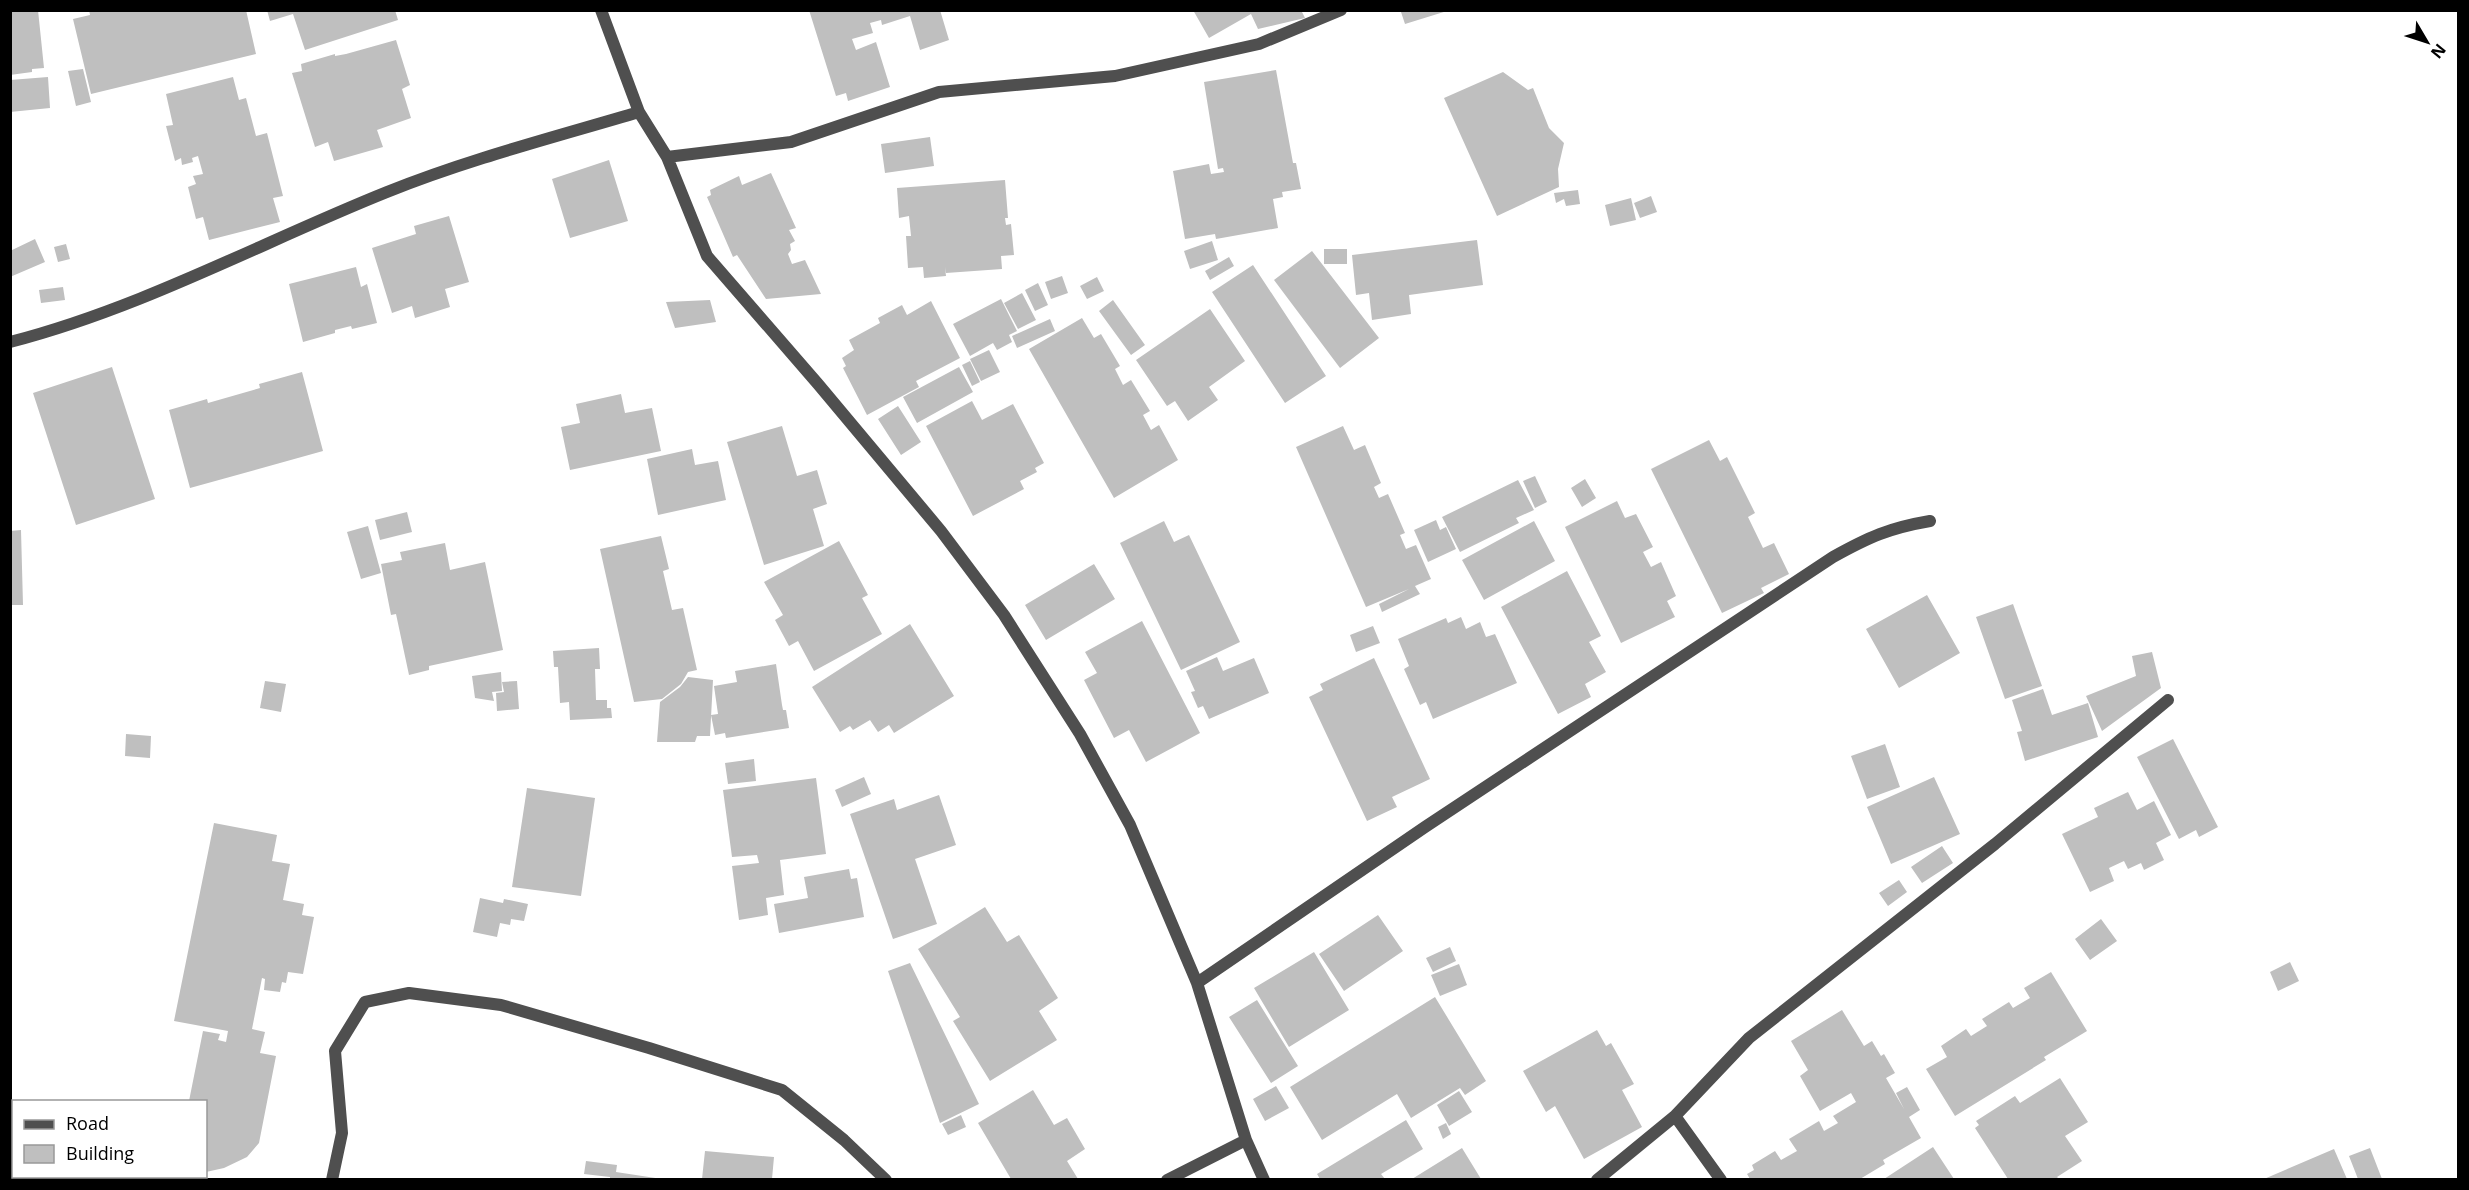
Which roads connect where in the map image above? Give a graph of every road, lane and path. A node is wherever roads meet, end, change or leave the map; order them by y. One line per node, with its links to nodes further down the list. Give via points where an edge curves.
1 (601, 10): 3 (street)
2 (1341, 10): 4 (street, via 1259,44 1137,71 939,92 791,142)
3 (639, 112): 4 (street); 5 (street, via 388,191 130,304)
4 (667, 157): 8 (street, via 707,256 941,531 1004,615 1080,734 1130,825)
5 (10, 342)
6 (1930, 521): 8 (street, via 1870,536 1833,557)
7 (2168, 700): 9 (street, via 1995,844 1749,1038)
8 (1197, 983): 10 (street)
9 (1675, 1116): 15 (street); 16 (street)
10 (1246, 1140): 13 (street); 14 (street)
11 (332, 1179): 12 (street, via 342,1133 335,1052 365,1002 409,993 501,1005 782,1090)
12 (886, 1179)
13 (1167, 1179)
14 (1264, 1179)
15 (1597, 1179)
16 (1721, 1179)

